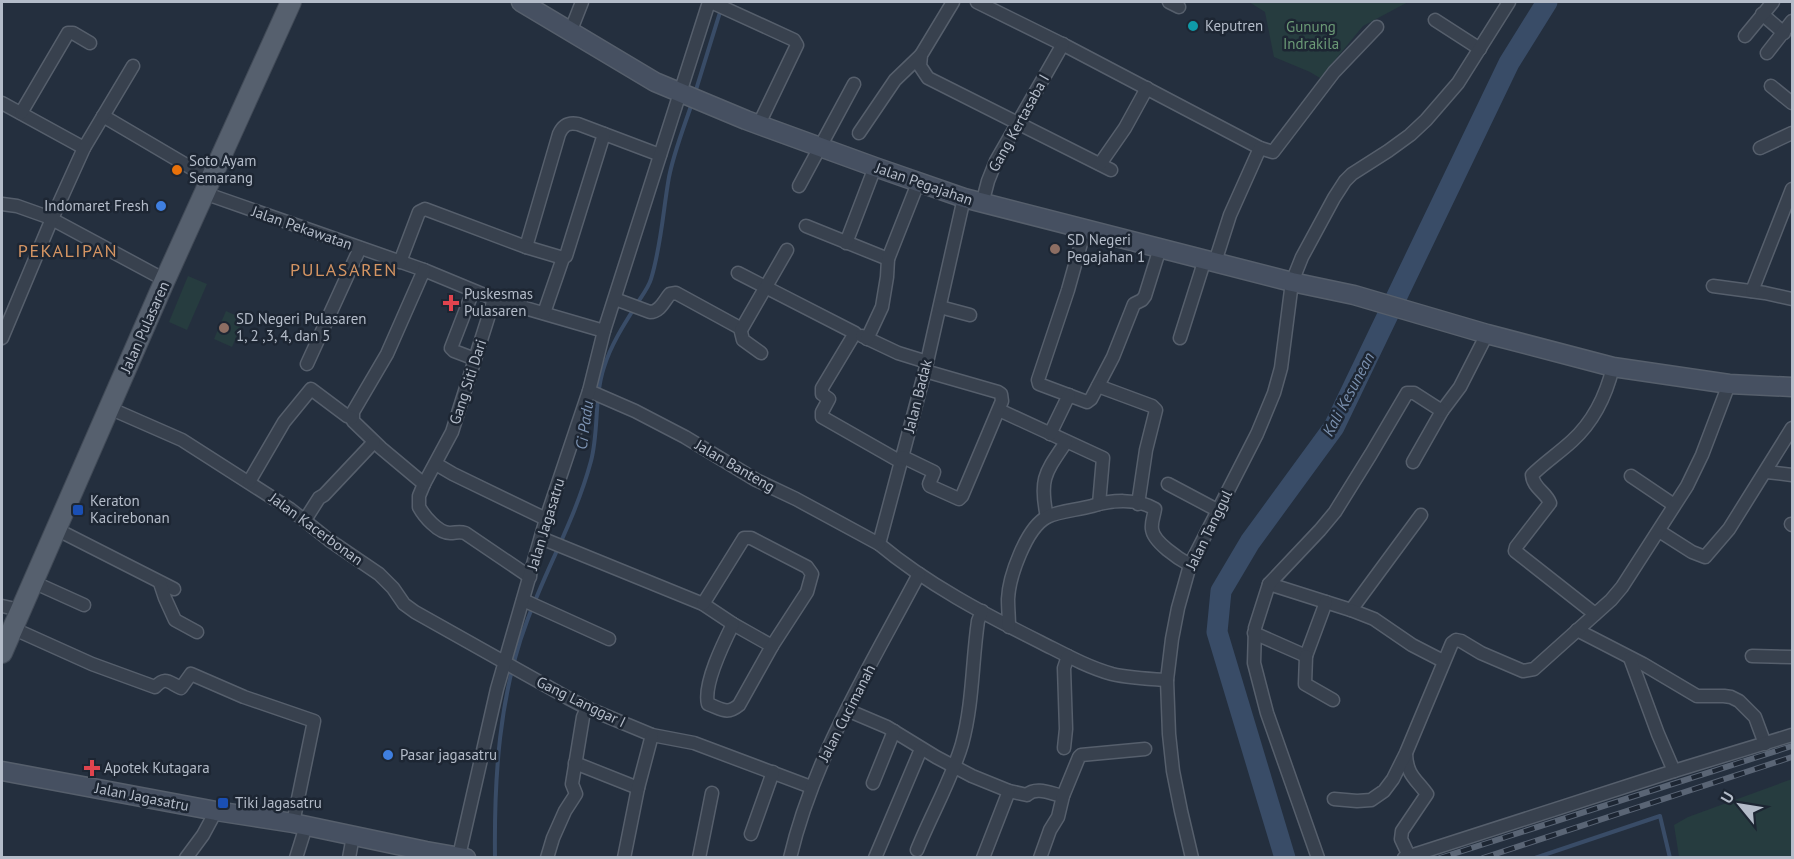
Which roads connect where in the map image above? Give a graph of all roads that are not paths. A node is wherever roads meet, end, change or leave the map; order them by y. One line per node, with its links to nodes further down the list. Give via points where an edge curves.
1 (291, 2): 42 (main road, Jalan Pulasaren)
2 (521, 2): 13 (street, Jalan Pegajahan)
3 (582, 2): 13 (street)
4 (953, 2): 20 (street)
5 (977, 2): 17 (street)
6 (1509, 2): 18 (street, Jalan Tanggul)
7 (1773, 2): 9 (street)
8 (714, 3): 25 (street, Jalan Jagasatru); 31 (street, via 797,44)
9 (1762, 14): 14 (street); 15 (street)
10 (1435, 20): 18 (street)
11 (1792, 21): 14 (street)
12 (1377, 27): 37 (street, via 1334,72 1273,152)
13 (571, 30): 25 (street, Jalan Pegajahan, via 655,82)
14 (1784, 33): 19 (street)
15 (1745, 36)
16 (90, 43): 28 (street, via 68,33)
17 (1063, 44): 24 (street); 30 (street, Gang Kertasaba I)
18 (1480, 49): 63 (street, Jalan Tanggul, via 1458,83 1426,120 1345,181 1312,237)
19 (1767, 52)
20 (921, 55): 30 (street, via 920,66 932,81); 32 (street, via 896,80)
21 (133, 66): 29 (street)
22 (854, 84): 35 (street)
23 (1772, 86): 26 (street)
24 (1147, 88): 30 (street, via 1105,167); 37 (street)
25 (689, 96): 31 (street, Jalan Pegajahan); 39 (street, Jalan Jagasatru)
26 (1792, 100)
27 (2, 103): 28 (street)
28 (21, 113): 36 (street)
29 (103, 116): 36 (street); 42 (street, Jalan Pekawatan)
30 (1017, 123): 47 (street, Gang Kertasaba I, via 996,161)
31 (759, 124): 35 (street, Jalan Pegajahan)
32 (859, 133)
33 (1792, 133): 38 (street)
34 (604, 134): 39 (street); 52 (street, via 578,124 561,128); 56 (street)
35 (821, 147): 40 (street, Jalan Pegajahan); 43 (street)
36 (84, 148): 48 (street)
37 (1260, 148): 58 (street)
38 (1760, 148)
39 (660, 155): 70 (street, Jalan Jagasatru)
40 (874, 167): 41 (street, Jalan Pegajahan); 51 (street)
41 (918, 183): 45 (street, Jalan Pegajahan); 57 (street)
42 (207, 186): 53 (street, Jalan Pekawatan); 62 (main road, Jalan Pulasaren)
43 (799, 186)
44 (1792, 189): 67 (street)
45 (964, 198): 47 (street, Jalan Pegajahan); 71 (street, Jalan Badak)
46 (2, 204): 48 (street, via 36,211)
47 (982, 204): 50 (street, Jalan Pegajahan)
48 (52, 219): 62 (street); 78 (street)
49 (806, 226): 51 (street)
50 (1085, 229): 54 (street, Jalan Pegajahan); 90 (street, via 1038,380 1039,384)
51 (846, 243): 57 (street)
52 (526, 247): 56 (street); 59 (street, via 422,209)
53 (360, 248): 59 (street, Jalan Pekawatan); 83 (street)
54 (1160, 248): 58 (street, Jalan Pegajahan); 87 (street, via 1145,296 1134,304)
55 (787, 250): 65 (street)
56 (563, 258): 72 (street)
57 (888, 259): 80 (street, via 882,307)
58 (1210, 260): 63 (street, Jalan Pegajahan); 79 (street)
59 (400, 262): 60 (street, Jalan Pekawatan)
60 (424, 270): 66 (street, Jalan Pekawatan); 94 (street, via 387,354)
61 (738, 273): 65 (street)
62 (165, 280): 91 (main road, Jalan Pulasaren)
63 (1292, 282): 77 (street, Jalan Pegajahan, via 1354,295); 111 (street, Jalan Tanggul, via 1274,393)
64 (1713, 286): 67 (street)
65 (766, 287): 74 (street); 76 (street)
66 (473, 291): 68 (street, Jalan Pekawatan); 82 (street, via 451,348)
67 (1752, 291): 69 (street)
68 (494, 299): 72 (street, Jalan Pekawatan); 82 (street, Gang Siti Dari)
69 (1792, 299)
70 (619, 300): 74 (street, via 656,312 670,294 676,293); 75 (street, Jalan Jagasatru)
71 (940, 308): 73 (street); 84 (street, Jalan Badak)
72 (544, 313): 75 (street, Jalan Pekawatan)
73 (970, 315)
74 (741, 330): 81 (street, via 743,340)
75 (604, 331): 89 (street, Jalan Jagasatru)
76 (855, 333): 80 (street); 99 (street, via 822,388 822,394 829,399 822,417)
77 (1487, 334): 85 (street, Jalan Pegajahan); 93 (street)
78 (2, 338)
79 (1180, 338)
80 (867, 339): 84 (street)
81 (761, 352)
82 (475, 359): 101 (street, Gang Siti Dari, via 452,432)
83 (307, 364)
84 (926, 367): 92 (street, via 998,392 1002,397); 99 (street, Jalan Badak)
85 (1613, 368): 86 (street, Jalan Pegajahan); 134 (street, via 1607,390 1591,420 1533,476 1534,484 1550,503 1515,551)
86 (1729, 384): 88 (street, Jalan Pegajahan); 110 (street, via 1702,455)
87 (1098, 386): 90 (street, via 1088,401); 109 (street, via 1156,410)
88 (1792, 387)
89 (592, 392): 114 (street, Jalan Jagasatru); 119 (street, Jalan Banteng, via 685,437 756,480)
90 (1069, 395): 96 (street)
91 (109, 408): 105 (street, Jalan Kacerbonan, via 182,440); 116 (main road, Jalan Pulasaren)
92 (999, 410): 96 (street); 99 (street, via 959,499 930,486 934,472)
93 (1443, 411): 100 (street); 125 (street, via 1414,393 1407,393 1335,512)
94 (352, 417): 97 (street); 105 (street, via 311,390 284,422)
95 (1792, 428): 102 (street)
96 (1050, 434): 98 (street)
97 (374, 442): 106 (street); 115 (street, via 318,498)
98 (1066, 442): 108 (street, via 1103,458); 113 (street, via 1044,478)
99 (902, 460): 119 (street, Jalan Badak)
100 (1413, 462)
101 (436, 464): 106 (street, Gang Siti Dari); 114 (street)
102 (1767, 472): 103 (street); 117 (street, via 1723,538 1705,557)
103 (1792, 475)
104 (1631, 476): 110 (street)
105 (249, 482): 115 (street, Jalan Kacerbonan)
106 (424, 484): 122 (street, via 419,507 436,526 449,533 465,533)
107 (1168, 484): 111 (street)
108 (1099, 504): 109 (street); 113 (street)
109 (1138, 504): 120 (street, via 1155,509 1153,534 1172,554)
110 (1674, 505): 117 (street)
111 (1217, 510): 120 (street, Jalan Tanggul)
112 (1421, 515): 131 (street)
113 (1047, 517): 136 (street, via 1024,544 1010,584)
114 (546, 519): 118 (street, Jalan Jagasatru)
115 (305, 520): 149 (street, Jalan Kacerbonan, via 389,583 415,612)
116 (56, 529): 123 (main road, Jalan Pulasaren); 124 (street)
117 (1659, 531): 134 (street, via 1617,594)
118 (546, 540): 122 (street, Jalan Jagasatru); 130 (street)
119 (879, 544): 121 (street)
120 (1190, 565): 150 (street, Jalan Tanggul, via 1172,639)
121 (919, 574): 132 (street); 153 (street, Jalan Cucimanah)
122 (530, 577): 128 (street, Jalan Jagasatru)
123 (33, 582): 129 (street); 133 (main road, Jalan Pulasaren)
124 (160, 583): 126 (street); 138 (street, via 175,620)
125 (1269, 584): 127 (street); 139 (street)
126 (174, 589)
127 (1326, 602): 131 (street); 144 (street)
128 (530, 603): 140 (street); 149 (street, Jalan Jagasatru)
129 (84, 604)
130 (704, 604): 135 (street); 141 (street, via 744,538 807,567 812,574 807,592)
131 (1351, 609): 148 (street)
132 (982, 611): 136 (street); 163 (street, via 974,646 967,724)
133 (11, 614): 142 (main road, Jalan Pulasaren); 175 (street, via 92,664 155,687 164,680 181,688 191,674 314,721)
134 (1595, 614): 137 (street)
135 (734, 624): 141 (street); 141 (street, via 719,652 707,691 708,704 725,711 739,705)
136 (1009, 627): 143 (street)
137 (1577, 630): 147 (street); 148 (street, via 1529,671 1456,640)
138 (196, 632)
139 (1254, 633): 144 (street); 194 (street, via 1254,663 1267,713)
140 (609, 639)
141 (772, 646)
142 (2, 653)
143 (1068, 656): 150 (street, via 1113,674); 158 (street, via 1064,668)
144 (1306, 656): 151 (street, via 1305,684)
145 (1752, 656): 146 (street)
146 (1792, 657)
147 (1630, 658): 157 (street, via 1697,696 1724,696 1739,701 1755,717); 165 (street)
148 (1443, 661): 161 (street)
149 (508, 664): 152 (street, Gang Langgar I); 181 (street, Jalan Jagasatru, via 490,713)
150 (1167, 680): 193 (street, Jalan Tanggul, via 1173,771)
151 (1333, 700)
152 (587, 708): 155 (street, Gang Langgar I); 162 (street)
153 (847, 710): 154 (street); 168 (street, Jalan Cucimanah)
154 (894, 731): 159 (street); 167 (street)
155 (652, 735): 166 (street, Gang Langgar I, via 694,743); 169 (street)
156 (1792, 735): 157 (street)
157 (1765, 744): 165 (street)
158 (1064, 748)
159 (921, 749): 163 (street); 190 (street)
160 (1146, 749): 172 (street, via 1081,755)
161 (1406, 753): 173 (street, via 1393,779 1371,800); 182 (street, via 1409,773 1428,794 1402,831)
162 (576, 763): 169 (street); 186 (street, via 572,784 576,794 565,811)
163 (955, 766): 170 (street); 178 (street)
164 (2, 771): 174 (street, Jalan Jagasatru)
165 (1674, 771): 182 (street)
166 (773, 772): 168 (street, Gang Langgar I); 176 (street)
167 (873, 783)
168 (811, 787): 189 (street, Jalan Cucimanah)
169 (638, 788): 187 (street)
170 (1009, 791): 172 (street, via 1027,795 1038,790); 191 (street)
171 (712, 794): 188 (street)
172 (1063, 796): 192 (street)
173 (1334, 799)
174 (216, 811): 175 (street, Jalan Jagasatru); 183 (street)
175 (300, 825): 177 (street, Jalan Jagasatru); 184 (street)
176 (751, 834)
177 (353, 836): 179 (street, Jalan Jagasatru); 185 (street)
178 (917, 850)
179 (391, 851): 180 (street, Jalan Jagasatru)
180 (426, 854): 181 (street, Jalan Jagasatru)
181 (463, 857)
182 (1406, 857)
183 (186, 858)
184 (296, 858)
185 (349, 858)
186 (547, 858)
187 (624, 858)
188 (699, 858)
189 (790, 858)
190 (875, 858)
191 (983, 858)
192 (1040, 858)
193 (1192, 858)
194 (1318, 858)

